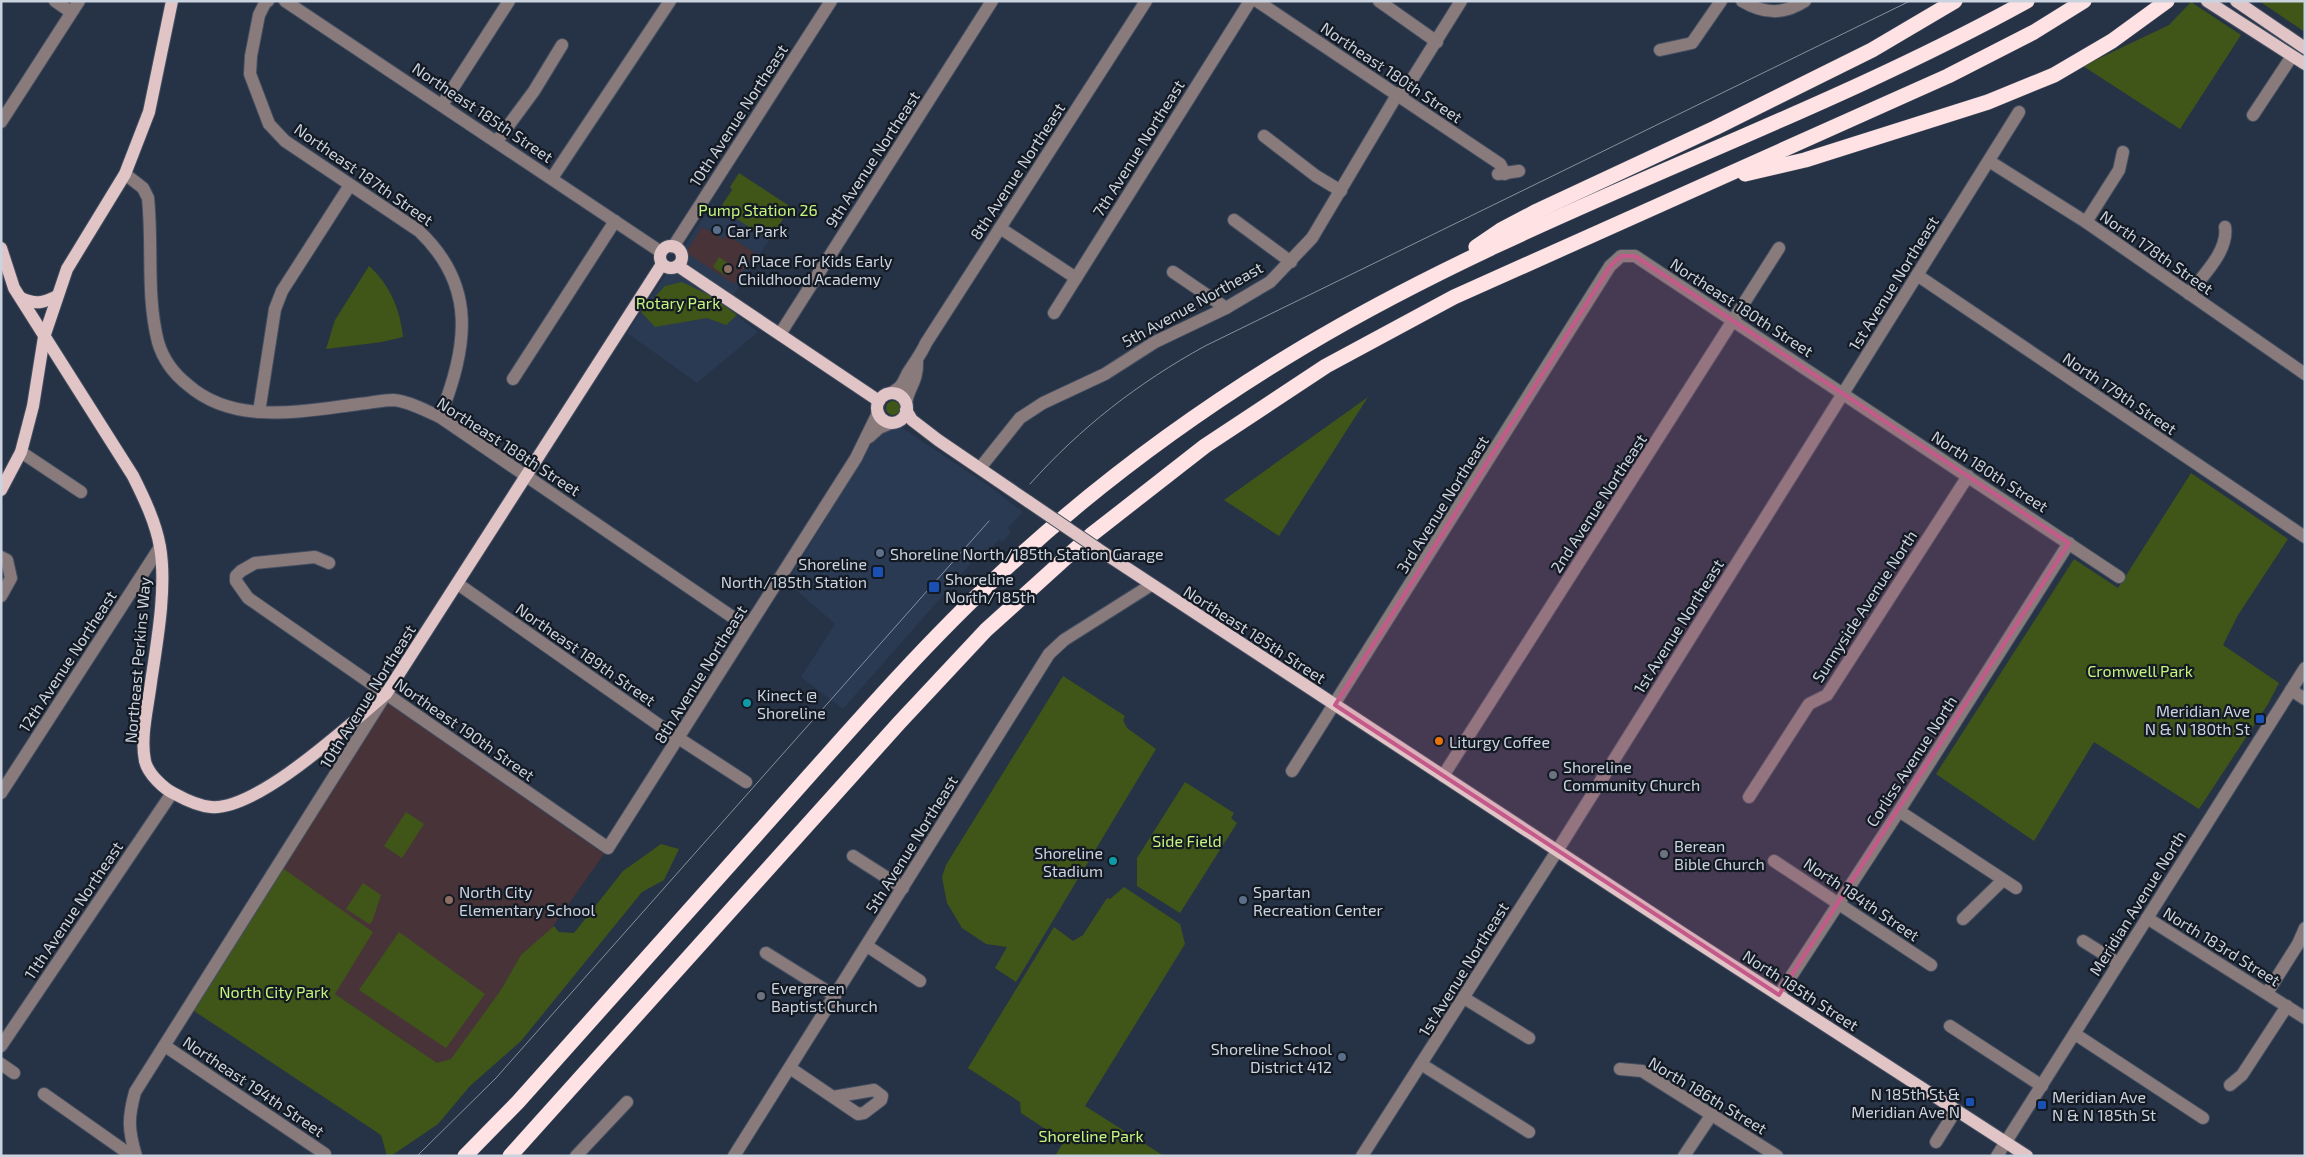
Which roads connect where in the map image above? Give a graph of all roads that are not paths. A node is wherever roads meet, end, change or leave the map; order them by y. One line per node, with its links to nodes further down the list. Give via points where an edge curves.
1 (55, 1): 24 (street)
2 (78, 1): 24 (street)
3 (172, 1): 41 (main road, via 149,112)
4 (268, 1): 44 (street, Northeast 187th Street, via 259,15 250,74 269,124 285,140)
5 (285, 1): 32 (street, Northeast 185th Street)
6 (509, 1): 32 (street)
7 (670, 1): 42 (street)
8 (831, 1): 53 (street, 10th Avenue Northeast)
9 (992, 1): 67 (street, 9th Avenue Northeast)
10 (1146, 1): 50 (street, 8th Avenue Northeast)
11 (1250, 1): 60 (street, 7th Avenue Northeast)
12 (1257, 1): 31 (street, Northeast 180th Street)
13 (1378, 1): 25 (street)
14 (1461, 1): 25 (street, 5th Avenue Northeast)
15 (1721, 1): 28 (street, via 1692,43)
16 (1742, 1): 17 (street, via 1754,9 1769,12 1787,10)
17 (1805, 1)
18 (1955, 1): 58 (highway, via 1872,50 1512,224)
19 (2027, 1): 58 (highway, via 1941,48 1531,229)
20 (2084, 1): 43 (highway, via 1981,60)
21 (2168, 1): 43 (highway, via 2054,75 1996,98 1814,157)
22 (2207, 1): 29 (main road)
23 (2236, 1): 27 (main road)
24 (71, 12): 35 (street)
25 (1436, 42): 31 (street, 5th Avenue Northeast, via 1406,89)
26 (562, 45): 37 (street)
27 (2305, 48)
28 (1660, 50)
29 (2292, 56): 30 (main road); 34 (street)
30 (2305, 64)
31 (1397, 95): 40 (street, Northeast 180th Street, via 1500,164 1500,174); 45 (street, 5th Avenue Northeast)
32 (442, 105): 37 (street, Northeast 185th Street)
33 (2019, 112): 39 (street, 1st Avenue Northeast)
34 (2252, 115)
35 (1, 122)
36 (1264, 136): 45 (street)
37 (497, 141): 42 (street, Northeast 185th Street)
38 (2123, 152): 48 (street, via 2119,170)
39 (1989, 161): 48 (street, North 178th Street); 59 (street, 1st Avenue Northeast)
40 (1519, 172)
41 (125, 174): 62 (main road, via 67,269); 76 (street, Northeast 188th Street, via 143,188 148,198 152,316 167,361 177,376 211,402)
42 (552, 178): 47 (street, Northeast 185th Street)
43 (1709, 183): 159 (highway, via 1486,281 1381,335 1242,420 1119,512 1022,596 947,670)
44 (350, 185): 76 (street, via 282,291 273,318); 77 (street, Northeast 187th Street, via 426,237 446,262 458,287 462,310 459,346 454,381)
45 (1341, 191): 55 (street, 5th Avenue Northeast, via 1312,238)
46 (1234, 220): 55 (street)
47 (615, 221): 53 (street, Northeast 185th Street); 71 (street)
48 (2086, 222): 61 (street, North 178th Street)
49 (2225, 227): 61 (street, via 2222,246)
50 (1000, 228): 60 (street); 69 (street, 8th Avenue Northeast)
51 (1, 248): 63 (main road, Northeast Perkins Way)
52 (1779, 248): 66 (street, 2nd Avenue Northeast)
53 (665, 254): 56 (main road, via 668,268); 56 (main road, via 681,253 682,260); 83 (main road, 10th Avenue Northeast)
54 (1621, 256): 66 (street, Northeast 180th Street, via 1635,256); 101 (street, 3rd Avenue Northeast, via 1610,266)
55 (1291, 262): 64 (street, 5th Avenue Northeast, via 1270,282)
56 (678, 266): 67 (main road)
57 (1173, 272): 64 (street)
58 (1433, 276): 158 (highway, via 1336,328 1212,405 1094,493 1000,573 910,664 518,1102)
59 (1917, 276): 73 (street, 1st Avenue Northeast); 87 (street, North 179th Street)
60 (1076, 278): 65 (street, 7th Avenue Northeast)
61 (2189, 294): 70 (street, North 178th Street)
62 (58, 296): 63 (main road, via 42,304); 68 (main road)
63 (20, 298): 68 (main road, Northeast Perkins Way)
64 (1226, 308): 82 (street, 5th Avenue Northeast, via 1172,332 1105,374 1043,403 1020,418)
65 (1054, 313)
66 (1734, 320): 73 (street, Northeast 180th Street); 104 (street, 2nd Avenue Northeast)
67 (780, 334): 74 (main road)
68 (44, 337): 81 (main road, via 33,406); 89 (main road, Northeast Perkins Way, via 133,476)
69 (917, 361): 72 (street, 8th Avenue Northeast, via 905,382); 75 (street, 8th Avenue Northeast, via 916,381)
70 (2305, 374)
71 (513, 379)
72 (891, 393): 74 (main road, via 883,396); 75 (main road, via 900,396)
73 (1842, 393): 84 (street, North 180th Street); 111 (street, 1st Avenue Northeast)
74 (878, 407): 78 (main road, via 883,420); 79 (street, 8th Avenue Northeast)
75 (906, 407): 78 (main road, via 903,418); 80 (main road, Northeast 185th Street, via 912,420)
76 (259, 412): 77 (street, Northeast 188th Street, via 298,412 394,400)
77 (440, 417): 83 (street, Northeast 188th Street)
78 (893, 423): 79 (street, 8th Avenue Northeast, via 879,428); 80 (main road, Northeast 185th Street)
79 (866, 440): 96 (street, 8th Avenue Northeast)
80 (938, 440): 82 (main road, Northeast 185th Street)
81 (21, 452): 85 (main road); 86 (street)
82 (980, 468): 94 (main road, Northeast 185th Street, bridge)
83 (527, 476): 93 (main road, 10th Avenue Northeast); 96 (street, Northeast 188th Street)
84 (1968, 476): 88 (street, North 180th Street); 108 (street, Sunnyside Avenue North, via 1827,694 1809,704)
85 (1, 490)
86 (81, 492)
87 (2305, 536)
88 (2069, 543): 92 (street, North 180th Street); 109 (street, Corliss Avenue North)
89 (160, 547): 106 (street, 12th Avenue Northeast); 107 (main road, Northeast Perkins Way, via 160,602 146,718 145,756 156,779)
90 (1, 557): 95 (street, via 7,560 12,578)
91 (329, 563): 99 (street, Northeast 190th Street, via 315,557 256,563 241,571 236,581 248,598)
92 (2119, 577)
93 (458, 584): 99 (main road, 10th Avenue Northeast); 102 (street, Northeast 189th Street)
94 (1151, 585): 101 (main road, Northeast 185th Street); 115 (street, 5th Avenue Northeast, via 1064,640 1049,654)
95 (1, 596)
96 (747, 627): 102 (street, 8th Avenue Northeast)
97 (2305, 668): 98 (street, Meridian Avenue North)
98 (2290, 690): 100 (street); 118 (street, Meridian Avenue North)
99 (386, 694): 107 (main road, Northeast Perkins Way, via 252,797 211,807); 110 (street, Northeast 190th Street); 137 (street, 10th Avenue Northeast)
100 (2305, 699)
101 (1335, 705): 103 (street, 3rd Avenue Northeast); 104 (main road, Northeast 185th Street)
102 (679, 737): 105 (street, Northeast 189th Street); 110 (street, 8th Avenue Northeast)
103 (1292, 772)
104 (1443, 776): 111 (main road, Northeast 185th Street)
105 (746, 782)
106 (1, 793)
107 (172, 793): 136 (street, 11th Avenue Northeast)
108 (1749, 797)
109 (1899, 811): 114 (street); 117 (street, Corliss Avenue North)
110 (608, 848)
111 (1557, 851): 128 (main road, North 185th Street); 130 (street, 1st Avenue Northeast)
112 (853, 856): 115 (street)
113 (1774, 861): 117 (street, North 184th Street)
114 (2004, 880): 116 (street); 119 (street)
115 (903, 888): 122 (street, 5th Avenue Northeast)
116 (2016, 888)
117 (1838, 903): 125 (street, North 184th Street); 128 (street, Corliss Avenue North)
118 (2147, 918): 124 (street, Meridian Avenue North); 127 (street, North 183rd Street)
119 (1963, 919)
120 (2305, 928): 127 (street)
121 (2082, 940): 124 (street)
122 (867, 946): 126 (street); 129 (street, 5th Avenue Northeast)
123 (766, 953): 129 (street)
124 (2118, 963): 134 (street, Meridian Avenue North)
125 (1931, 965)
126 (920, 981)
127 (2267, 993): 131 (street, North 183rd Street)
128 (1779, 995): 148 (main road, North 185th Street)
129 (835, 996): 140 (street, 5th Avenue Northeast)
130 (1464, 998): 135 (street); 139 (street, 1st Avenue Northeast)
131 (2287, 1006): 132 (street, North 183rd Street); 143 (street, via 2242,1075)
132 (2305, 1018)
133 (1950, 1026): 144 (street)
134 (2075, 1034): 144 (street, Meridian Avenue North); 150 (street)
135 (1529, 1038)
136 (1, 1046)
137 (165, 1046): 154 (street, Northeast 194th Street); 157 (street, 10th Avenue Northeast, via 135,1092 129,1116)
138 (1, 1064): 142 (street)
139 (1421, 1064): 151 (street); 155 (street, 1st Avenue Northeast)
140 (790, 1068): 146 (street); 161 (street, 5th Avenue Northeast)
141 (1620, 1069): 149 (street, North 186th Street, via 1642,1070)
142 (14, 1072)
143 (2230, 1085)
144 (2042, 1086): 153 (street, Meridian Avenue North)
145 (44, 1094): 156 (street)
146 (833, 1096)
147 (627, 1102): 160 (street)
148 (1956, 1110): 152 (street); 153 (main road, North 185th Street)
149 (1712, 1114): 162 (street); 163 (street, North 186th Street)
150 (2202, 1118)
151 (1529, 1132)
152 (1936, 1142)
153 (2006, 1142): 164 (street, Meridian Avenue North); 165 (main road, North 185th Street)
154 (325, 1154)
155 (1368, 1154)
156 (132, 1156)
157 (136, 1156)
158 (464, 1156)
159 (510, 1156)
160 (576, 1156)
161 (734, 1156)
162 (1684, 1156)
163 (1777, 1156)
164 (1997, 1156)
165 (2027, 1156)

